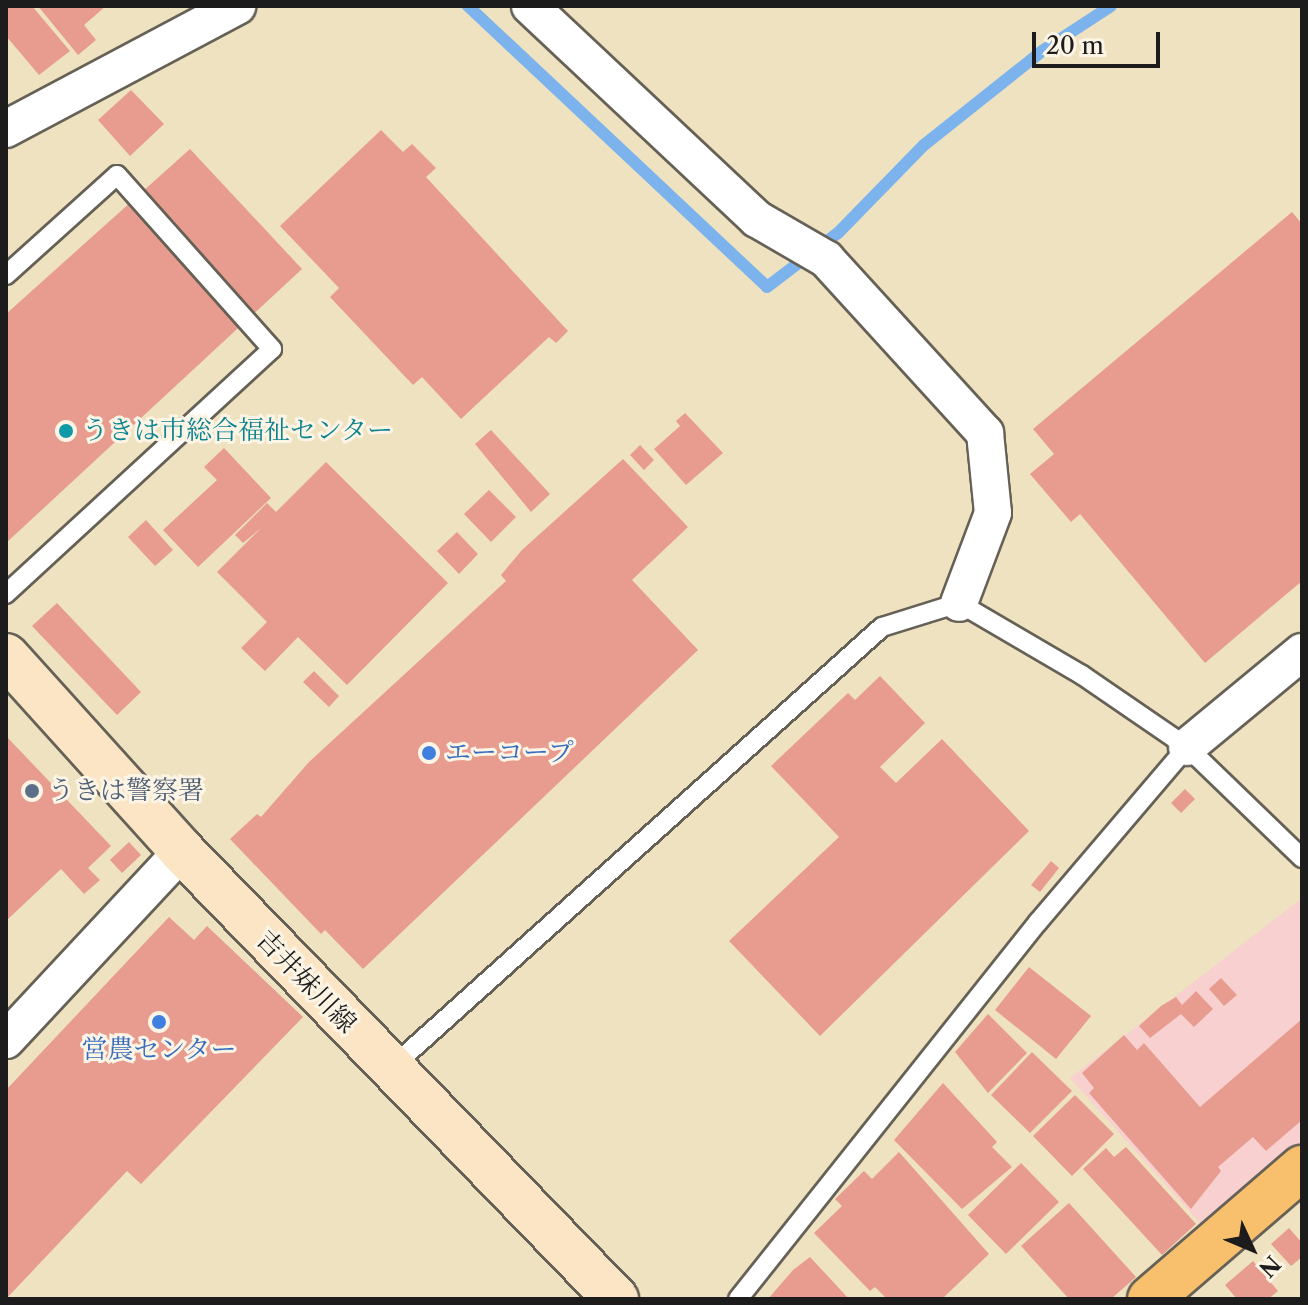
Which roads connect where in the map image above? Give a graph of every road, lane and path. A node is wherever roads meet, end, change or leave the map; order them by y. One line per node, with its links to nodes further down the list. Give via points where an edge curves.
1 (237, 6): 3 (street)
2 (530, 6): 6 (street, via 757,219 826,259 985,433 993,513)
3 (6, 129)
4 (6, 275): 5 (lane, via 117,175 272,349)
5 (6, 594)
6 (959, 603): 9 (lane, via 1082,675); 13 (lane, via 882,627)
7 (1302, 652): 9 (street)
8 (6, 656): 10 (main road, 吉井妹川線)
9 (1187, 747): 11 (lane); 16 (lane, via 1038,922)
10 (182, 851): 12 (street); 13 (main road, 吉井妹川線)
11 (1302, 858)
12 (6, 1040)
13 (389, 1070): 15 (main road, 吉井妹川線)
14 (1302, 1168): 17 (highway)
15 (616, 1299)
16 (738, 1299)
17 (1150, 1299)

